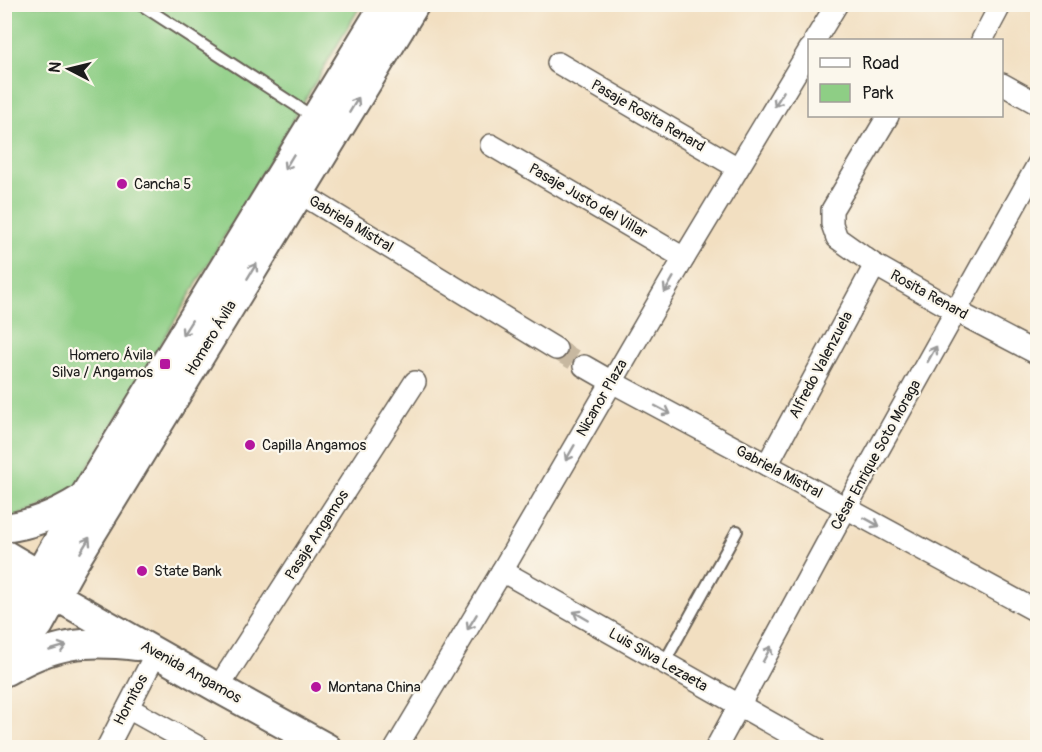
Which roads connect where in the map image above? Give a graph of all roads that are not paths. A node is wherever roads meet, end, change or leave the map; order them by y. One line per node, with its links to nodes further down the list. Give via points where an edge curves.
1 (140, 4): 13 (lane)
2 (385, 4): 13 (main road, Homero Ávila)
3 (415, 4): 17 (main road, Homero Ávila, one-way to 3)
4 (1001, 4): 7 (street)
5 (827, 8): 6 (street)
6 (815, 39)
7 (983, 39)
8 (808, 52): 16 (street, Nicanor Plaza, one-way to 16)
9 (558, 63): 16 (street, Pasaje Rosita Renard)
10 (1003, 85): 11 (street)
11 (1038, 104)
12 (887, 117): 19 (street, Rosita Renard, via 832,210 837,238)
13 (315, 118): 27 (main road, Homero Ávila, one-way to 27)
14 (491, 145): 18 (street, Pasaje Justo del Villar)
15 (1038, 164): 20 (street, César Enrique Soto Moraga)
16 (738, 168): 18 (street, Nicanor Plaza)
17 (300, 193): 21 (street, Gabriela Mistral); 34 (main road, Homero Ávila, one-way to 17)
18 (684, 258): 25 (street, Nicanor Plaza, one-way to 25)
19 (875, 265): 20 (street, Rosita Renard); 26 (street, Alfredo Valenzuela)
20 (956, 311): 22 (street, Rosita Renard); 28 (street, César Enrique Soto Moraga, one-way to 20)
21 (556, 349)
22 (1038, 354)
23 (584, 366): 25 (street, Gabriela Mistral)
24 (415, 382): 40 (street, Pasaje Angamos)
25 (612, 382): 26 (street, Gabriela Mistral, one-way to 26); 32 (street, Nicanor Plaza, one-way to 32)
26 (768, 465): 28 (street, Gabriela Mistral)
27 (83, 498): 29 (main road, via 39,521); 33 (main road, Homero Ávila)
28 (846, 508): 35 (street, Gabriela Mistral, one-way to 35); 41 (street, César Enrique Soto Moraga, one-way to 28)
29 (4, 528)
30 (737, 531): 38 (lane)
31 (4, 554): 33 (main road, Avenida Angamos)
32 (502, 571): 38 (street, Luis Silva Lezaeta, one-way to 32); 46 (street, Nicanor Plaza, one-way to 46)
33 (23, 582): 34 (main road, Avenida Angamos); 36 (main road, Homero Ávila)
34 (56, 596): 37 (main road, Avenida Angamos); 39 (main road, Homero Ávila)
35 (1038, 612)
36 (4, 628)
37 (151, 650): 39 (main road, one-way to 37, via 69,645 110,643); 40 (main road, Avenida Angamos); 42 (street, Hornitos)
38 (664, 663): 41 (street, Luis Silva Lezaeta)
39 (4, 670)
40 (218, 688): 45 (main road, Avenida Angamos)
41 (739, 705): 47 (street, César Enrique Soto Moraga); 48 (street, Luis Silva Lezaeta)
42 (128, 708): 43 (street, Hornitos); 44 (street)
43 (106, 747)
44 (200, 747)
45 (327, 747)
46 (396, 747)
47 (716, 747)
48 (815, 747)

